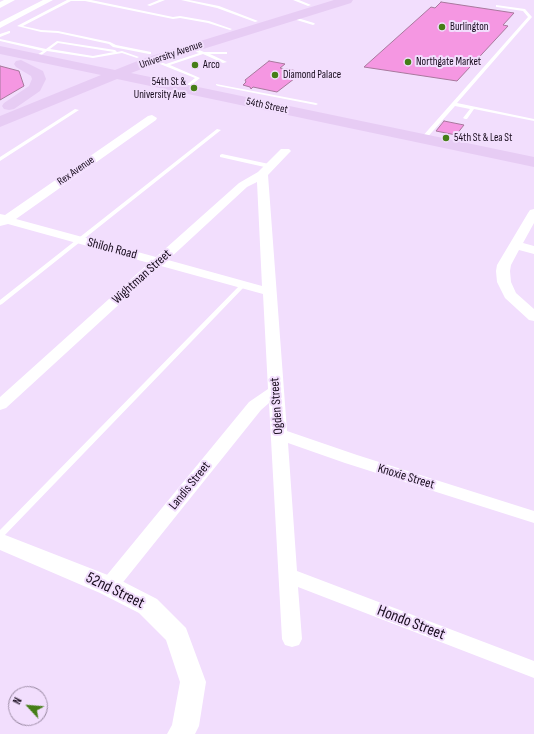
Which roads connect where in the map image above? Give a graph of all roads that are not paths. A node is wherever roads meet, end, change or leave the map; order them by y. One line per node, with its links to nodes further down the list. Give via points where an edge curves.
1 (11, 0): 8 (street)
2 (49, 0): 15 (street)
3 (163, 0): 9 (lane)
4 (183, 0): 13 (lane, via 218,7)
5 (295, 0): 10 (lane)
6 (327, 0): 10 (main road, University Avenue)
7 (347, 0): 12 (main road, University Avenue)
8 (0, 5)
9 (149, 5)
10 (309, 5): 13 (main road, University Avenue)
11 (497, 6): 36 (lane, via 524,10 530,17)
12 (291, 17): 14 (lane); 20 (main road, University Avenue)
13 (256, 21): 16 (main road, University Avenue)
14 (312, 24)
15 (0, 25)
16 (230, 29): 26 (main road, University Avenue); 26 (lane, via 209,22 173,18 85,0 70,0 19,26 110,43)
17 (8, 32): 18 (lane)
18 (0, 36)
19 (0, 40): 22 (lane)
20 (190, 48): 24 (lane); 26 (main road, University Avenue)
21 (0, 50): 27 (main road, 54th Street)
22 (38, 51): 23 (lane, via 93,57); 23 (lane, via 57,42); 26 (main road, via 81,62 110,63); 27 (main road, 54th Street); 32 (main road, 54th Street)
23 (122, 52): 26 (lane)
24 (203, 53): 25 (lane); 29 (lane); 30 (lane)
25 (225, 53)
26 (146, 57): 30 (lane); 31 (main road, University Avenue); 32 (main road, University Avenue)
27 (19, 59): 28 (main road, 54th Street); 33 (main road, 54th Street); 37 (main road, via 38,74 39,79 35,88)
28 (0, 60)
29 (225, 62)
30 (167, 66): 35 (lane, via 198,78)
31 (116, 74): 32 (main road, University Avenue); 35 (main road, 54th Street)
32 (100, 76): 33 (main road, 54th Street); 41 (main road, 54th Street); 45 (main road, University Avenue)
33 (83, 77): 37 (main road)
34 (218, 85): 39 (lane)
35 (185, 89): 39 (main road, 54th Street)
36 (454, 104): 38 (lane); 47 (lane)
37 (5, 108)
38 (473, 108): 43 (lane); 44 (lane)
39 (310, 109): 41 (main road, via 294,116); 47 (main road, 54th Street)
40 (78, 110): 50 (lane)
41 (264, 114): 53 (main road, 54th Street)
42 (152, 118): 55 (street, Rex Avenue)
43 (465, 118)
44 (534, 120)
45 (0, 122)
46 (219, 130): 56 (lane)
47 (423, 139): 51 (main road, 54th Street)
48 (285, 151): 52 (street, Wightman Street)
49 (222, 156): 52 (lane)
50 (0, 159)
51 (534, 162)
52 (266, 170): 59 (street, Wightman Street, via 243,185); 61 (street, Ogden Street)
53 (534, 171)
54 (534, 213): 57 (street)
55 (2, 221): 56 (street, Shiloh Road)
56 (79, 240): 59 (street, Shiloh Road); 62 (lane)
57 (514, 245): 58 (street); 63 (street, via 504,265 504,282 510,295)
58 (534, 250)
59 (158, 262): 60 (street, Shiloh Road); 65 (street, Wightman Street)
60 (243, 285): 61 (street, Shiloh Road); 68 (lane)
61 (270, 292): 64 (street, Ogden Street)
62 (0, 303)
63 (534, 317)
64 (276, 391): 66 (street, Ogden Street); 71 (street, Landis Street, via 256,406)
65 (0, 405)
66 (279, 434): 67 (street, Knoxie Street); 70 (street, Ogden Street)
67 (534, 517)
68 (0, 535)
69 (0, 541): 71 (street, 52nd Street)
70 (288, 575): 72 (street, Ogden Street); 73 (street, Hondo Street)
71 (109, 586): 74 (street, 52nd Street, via 148,606 177,635 193,682 185,726)
72 (292, 639)
73 (534, 670)
74 (181, 734)

